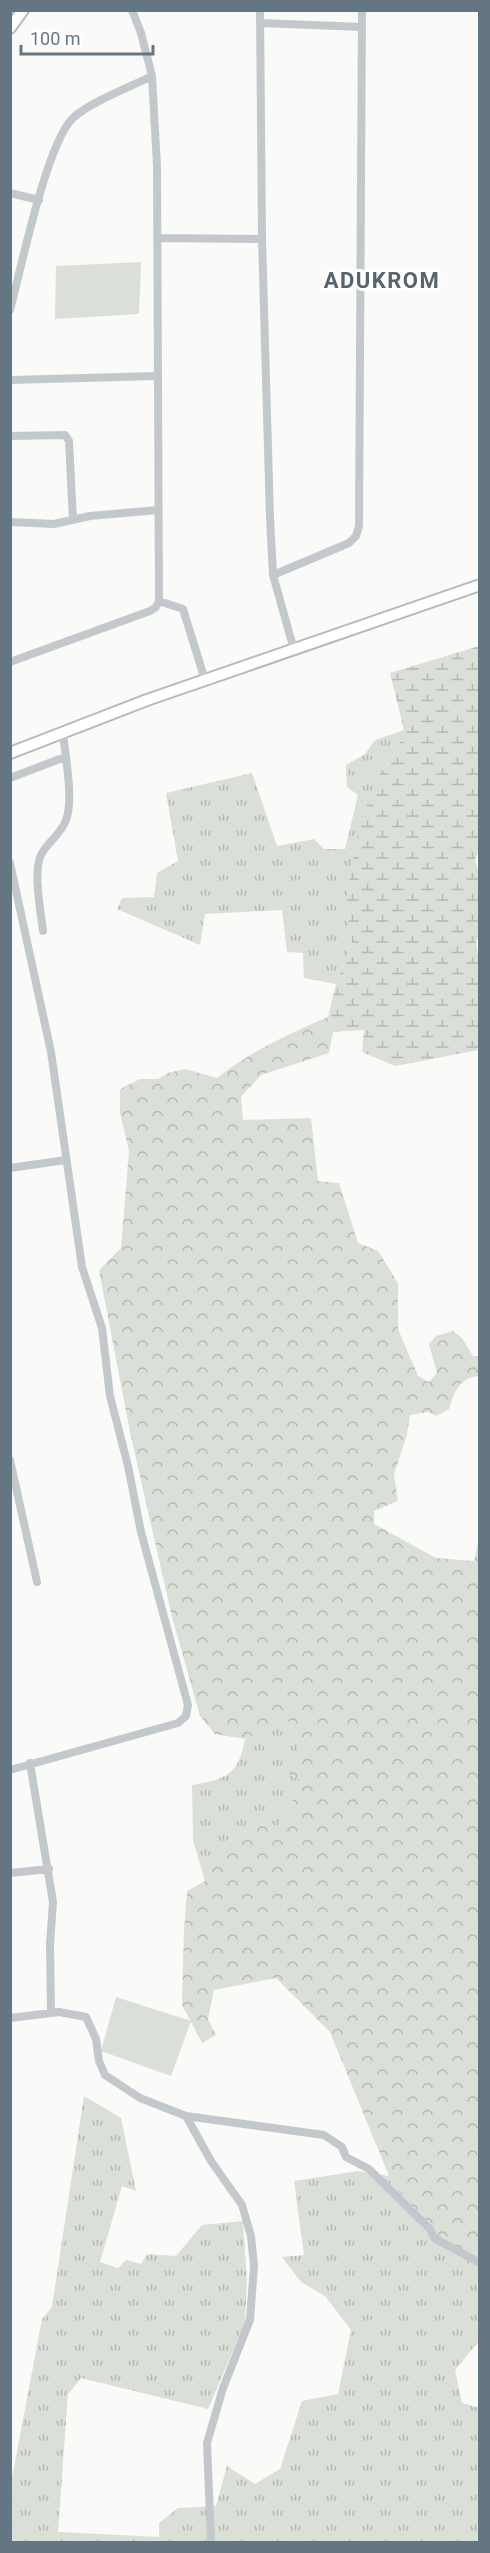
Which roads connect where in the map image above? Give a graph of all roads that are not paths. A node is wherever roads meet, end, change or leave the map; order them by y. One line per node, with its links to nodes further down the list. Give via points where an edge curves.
1 (23, 10): 7 (street)
2 (132, 10): 8 (street)
3 (260, 10): 5 (street)
4 (362, 10): 6 (street)
5 (260, 23): 6 (street); 12 (street)
6 (362, 27): 20 (street, via 359,526 349,543)
7 (10, 28)
8 (152, 76): 10 (street, via 70,120); 11 (street)
9 (10, 193): 10 (street)
10 (39, 200): 13 (street)
11 (159, 238): 12 (street); 14 (street)
12 (261, 239): 20 (street)
13 (10, 310)
14 (157, 376): 15 (street); 17 (street)
15 (10, 380)
16 (10, 436): 18 (street, via 65,435 69,441)
17 (158, 510): 18 (street); 22 (street)
18 (73, 520): 19 (street, via 31,525)
19 (10, 522)
20 (273, 575): 23 (street)
21 (480, 585): 23 (street)
22 (159, 601): 24 (street, via 150,611); 25 (street, via 183,609)
23 (294, 650): 25 (street)
24 (10, 662)
25 (206, 680): 26 (street)
26 (63, 733): 27 (street); 28 (street)
27 (10, 753)
28 (65, 757): 29 (street); 31 (street, via 69,781 67,819 40,856 38,869)
29 (10, 778)
30 (10, 863): 32 (street, via 51,1052)
31 (43, 931)
32 (66, 1160): 33 (street); 36 (street, via 82,1267 102,1328 110,1396 188,1711 178,1723)
33 (10, 1168)
34 (10, 1460): 35 (street)
35 (37, 1581)
36 (30, 1763): 37 (street); 38 (street)
37 (10, 1770)
38 (49, 1869): 39 (street); 40 (street, via 53,1902)
39 (10, 1873)
40 (51, 2013): 41 (street); 42 (street, via 86,2017 105,2075 140,2098)
41 (10, 2018)
42 (186, 2116): 43 (street, via 324,2135 342,2147 346,2157 369,2169 430,2229 434,2238); 44 (street, via 242,2205 254,2266 250,2320 223,2388 207,2443)
43 (480, 2263)
44 (211, 2542)

